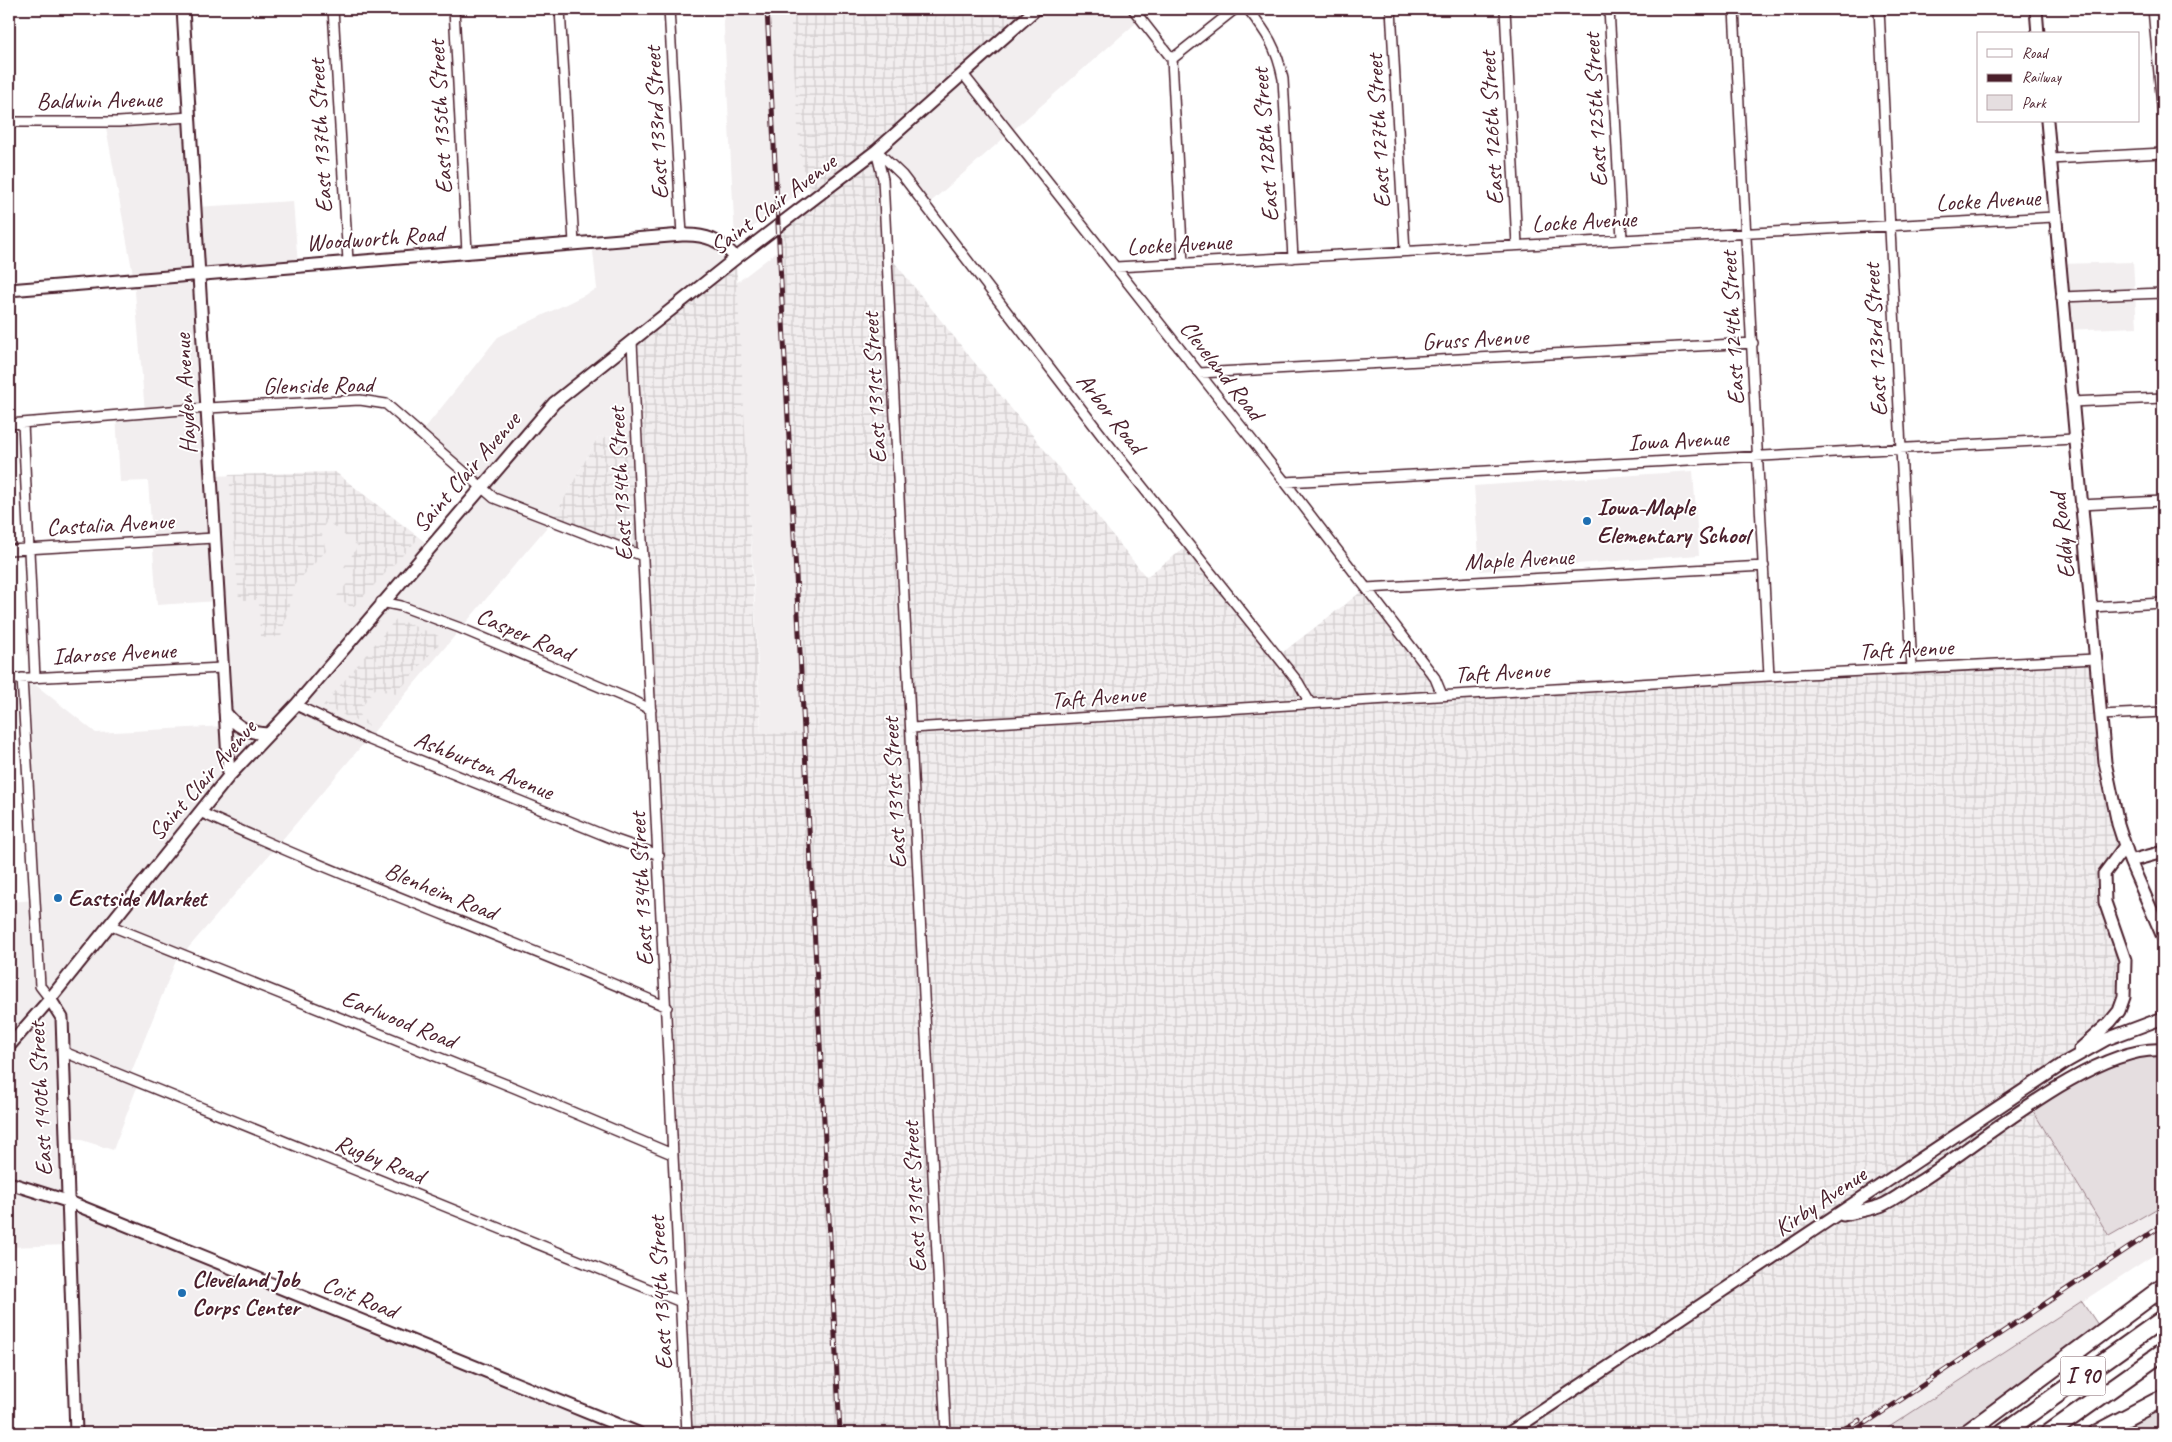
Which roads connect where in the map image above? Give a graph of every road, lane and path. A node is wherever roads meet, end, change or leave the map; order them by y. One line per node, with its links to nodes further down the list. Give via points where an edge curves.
1 (183, 9): 21 (street, Hayden Avenue)
2 (333, 9): 38 (street, East 137th Street)
3 (454, 9): 35 (street, East 135th Street)
4 (560, 9): 32 (street)
5 (669, 9): 30 (street, East 133rd Street)
6 (1036, 9): 19 (street, Saint Clair Avenue)
7 (1132, 9): 18 (street)
8 (1235, 9): 18 (street)
9 (1248, 9): 37 (street, East 128th Street, via 1268,34 1278,56 1283,79)
10 (1391, 9): 34 (street, East 127th Street)
11 (1505, 9): 33 (street, East 126th Street)
12 (1609, 9): 31 (street, East 125th Street)
13 (1734, 9): 29 (street, East 124th Street)
14 (1879, 9): 28 (street, East 123rd Street)
15 (2036, 9): 17 (street)
16 (2153, 9): 20 (street)
17 (2038, 32)
18 (1172, 60): 39 (street)
19 (963, 74): 24 (street, Saint Clair Avenue); 40 (street, Cleveland Road)
20 (2163, 116)
21 (190, 117): 22 (street, Baldwin Avenue, via 119,122); 41 (street, Hayden Avenue)
22 (9, 122)
23 (2047, 122): 26 (street, Eddy Road)
24 (876, 151): 36 (street, Saint Clair Avenue); 77 (street, Arbor Road, via 902,175 1106,441 1298,682); 83 (street, East 131st Street, via 883,185)
25 (2163, 153): 26 (street)
26 (2050, 159): 27 (street, Eddy Road)
27 (2054, 216): 28 (street, Locke Avenue); 44 (street, Eddy Road)
28 (1889, 225): 29 (street, Locke Avenue); 54 (street, East 123rd Street)
29 (1747, 232): 31 (street, Locke Avenue); 46 (street, East 124th Street)
30 (682, 235): 32 (street, Woodworth Road); 36 (street, Woodworth Road, via 710,238 726,247)
31 (1622, 239): 33 (street, Locke Avenue)
32 (574, 244): 35 (street, Woodworth Road)
33 (1517, 245): 34 (street, Locke Avenue)
34 (1405, 251): 37 (street, Locke Avenue)
35 (467, 252): 38 (street, Woodworth Road)
36 (736, 258): 45 (street, Saint Clair Avenue)
37 (1293, 258): 39 (street, Locke Avenue)
38 (348, 261): 41 (street, Woodworth Road)
39 (1183, 264): 40 (street, Locke Avenue)
40 (1116, 267): 47 (street, Cleveland Road)
41 (198, 273): 42 (street, Woodworth Road); 50 (street, Hayden Avenue)
42 (9, 290)
43 (2163, 293): 44 (street)
44 (2061, 297): 49 (street, Eddy Road)
45 (632, 342): 57 (street, Saint Clair Avenue, via 554,402); 63 (street, East 134th Street)
46 (1753, 343): 47 (street, Gruss Avenue); 55 (street, East 124th Street)
47 (1199, 373): 56 (street, Cleveland Road)
48 (2163, 398): 49 (street)
49 (2071, 402): 53 (street, Eddy Road)
50 (207, 408): 51 (street, Glenside Road); 57 (street, Glenside Road, via 360,400 386,404); 60 (street, Hayden Avenue)
51 (23, 423): 52 (street, Glenside Road); 61 (street)
52 (9, 424)
53 (2074, 439): 54 (street, Iowa Avenue); 59 (street, Eddy Road)
54 (1901, 448): 55 (street, Iowa Avenue); 71 (street, East 123rd Street)
55 (1758, 456): 56 (street, Iowa Avenue); 64 (street, East 124th Street)
56 (1285, 482): 65 (street, Cleveland Road)
57 (482, 488): 63 (street, Glenside Road, via 494,498); 66 (street, Saint Clair Avenue)
58 (2163, 501): 59 (street)
59 (2080, 506): 68 (street, Eddy Road)
60 (214, 538): 61 (street, Castalia Avenue); 70 (street, Hayden Avenue)
61 (29, 548): 62 (street, Castalia Avenue); 74 (street)
62 (9, 550)
63 (643, 556): 79 (street, East 134th Street)
64 (1764, 566): 65 (street, Maple Avenue); 72 (street, East 124th Street)
65 (1366, 588): 76 (street, Cleveland Road, via 1435,678)
66 (381, 602): 78 (street, Saint Clair Avenue); 79 (street, Casper Road, via 460,628)
67 (2163, 604): 68 (street)
68 (2091, 607): 69 (street, Eddy Road)
69 (2096, 659): 71 (street, Taft Avenue); 82 (street, Eddy Road)
70 (222, 668): 74 (street, Idarose Avenue); 80 (street, Hayden Avenue)
71 (1912, 669): 72 (street, Taft Avenue)
72 (1770, 676): 76 (street, Taft Avenue)
73 (22, 678): 74 (street, Idarose Avenue); 75 (street, Idarose Avenue); 93 (street, East 140th Street, via 40,986)
74 (35, 678)
75 (9, 679)
76 (1442, 695): 77 (street, Taft Avenue)
77 (1310, 703): 83 (street, Taft Avenue)
78 (296, 705): 84 (street, Saint Clair Avenue); 89 (street, Ashburton Avenue, via 366,738)
79 (651, 710): 89 (street, East 134th Street)
80 (225, 712): 84 (street, via 238,727 254,734); 85 (street, Hayden Avenue)
81 (2163, 712): 82 (street)
82 (2101, 715): 87 (street, Eddy Road, via 2111,795)
83 (911, 728): 112 (street, East 131st Street)
84 (268, 734): 85 (street, Saint Clair Avenue)
85 (229, 776): 86 (street, Saint Clair Avenue)
86 (200, 812): 91 (street, Saint Clair Avenue); 94 (street, Blenheim Road, via 276,847)
87 (2125, 846): 90 (street, Eddy Road); 99 (street, via 2104,874 2105,902 2125,960 2124,997 2110,1022)
88 (2163, 852): 90 (street)
89 (659, 855): 94 (street, East 134th Street)
90 (2130, 862): 92 (street, Eddy Road)
91 (109, 925): 93 (street, Saint Clair Avenue); 100 (street, Earlwood Road)
92 (2163, 937)
93 (50, 999): 96 (street, Saint Clair Avenue); 98 (street, East 140th Street, via 62,1018)
94 (667, 1007): 100 (street, East 134th Street)
95 (2163, 1018): 99 (street, Kirby Avenue, via 2107,1040)
96 (9, 1046)
97 (2163, 1050): 103 (street, via 2151,1049 2102,1062 1881,1206)
98 (64, 1052): 102 (street, East 140th Street); 105 (street, Rugby Road)
99 (2066, 1062): 103 (street, Kirby Avenue)
100 (672, 1154): 105 (street, East 134th Street)
101 (9, 1183): 102 (street, Coit Road)
102 (67, 1201): 109 (street, East 140th Street); 110 (street, Coit Road)
103 (1836, 1216): 113 (street, Kirby Avenue)
104 (2163, 1287): 114 (highway)
105 (681, 1302): 111 (street, East 134th Street)
106 (2163, 1319): 115 (highway, I 90)
107 (2163, 1352): 116 (highway, I 90)
108 (2163, 1398): 117 (highway)
109 (76, 1433)
110 (638, 1433)
111 (687, 1433)
112 (946, 1433)
113 (1508, 1433)
114 (1967, 1433)
115 (2003, 1433)
116 (2049, 1433)
117 (2097, 1433)

